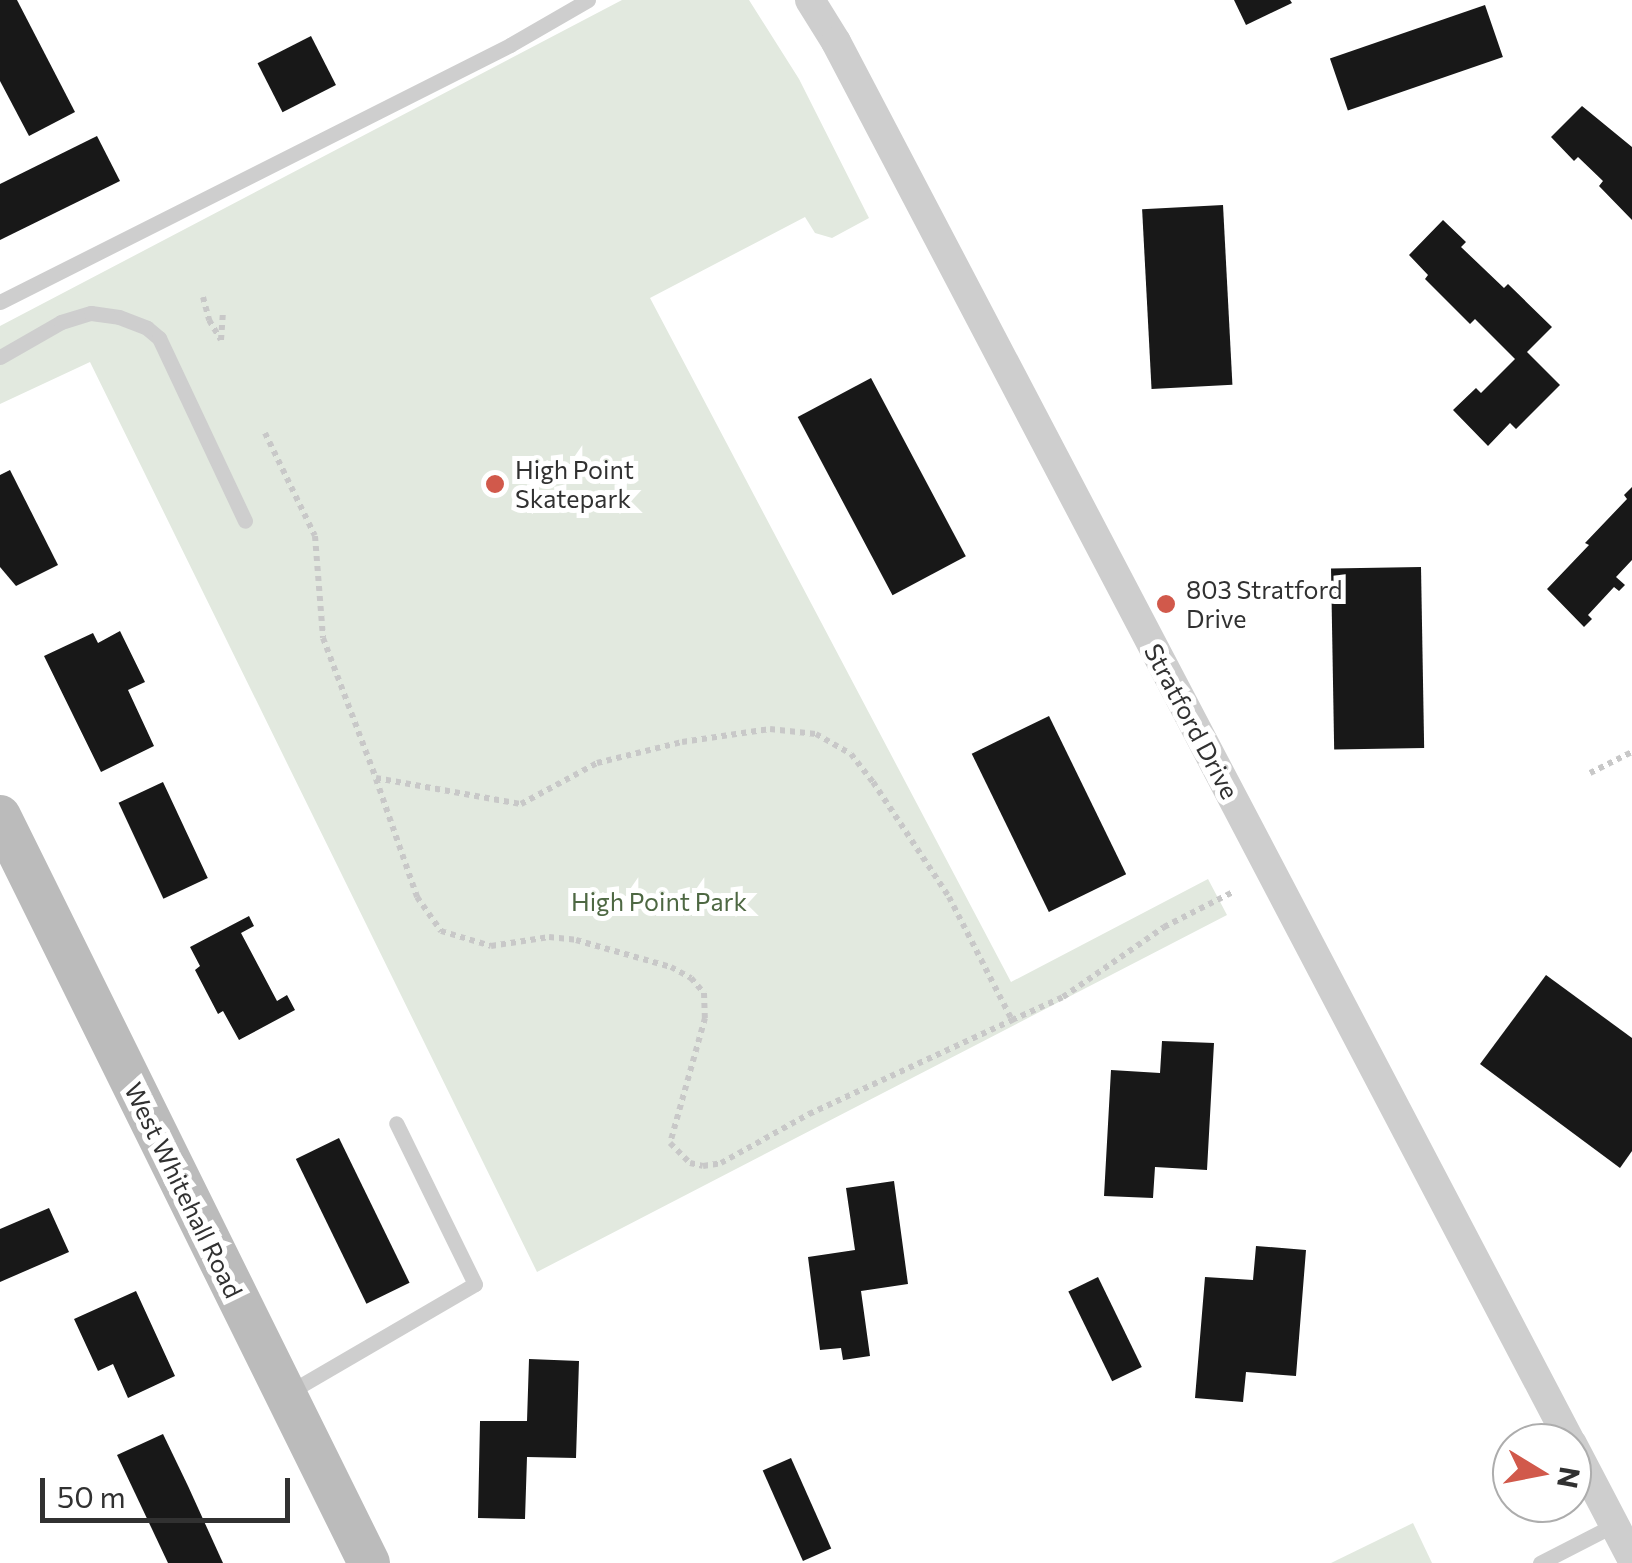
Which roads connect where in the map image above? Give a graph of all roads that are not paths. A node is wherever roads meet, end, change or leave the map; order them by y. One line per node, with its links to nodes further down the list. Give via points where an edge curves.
1 (588, 0): 3 (lane)
2 (810, 0): 9 (street, Stratford Drive)
3 (0, 302)
4 (0, 357): 5 (lane, via 91,313 148,328 159,338)
5 (245, 521)
6 (0, 816): 8 (main road, West Whitehall Road)
7 (396, 1123): 8 (lane, via 475,1284)
8 (286, 1395): 13 (main road, West Whitehall Road)
9 (1561, 1423)
10 (1592, 1483): 11 (street, Stratford Drive)
11 (1614, 1525): 12 (street, Stratford Drive); 14 (lane)
12 (1632, 1559)
13 (368, 1563)
14 (1540, 1563)

